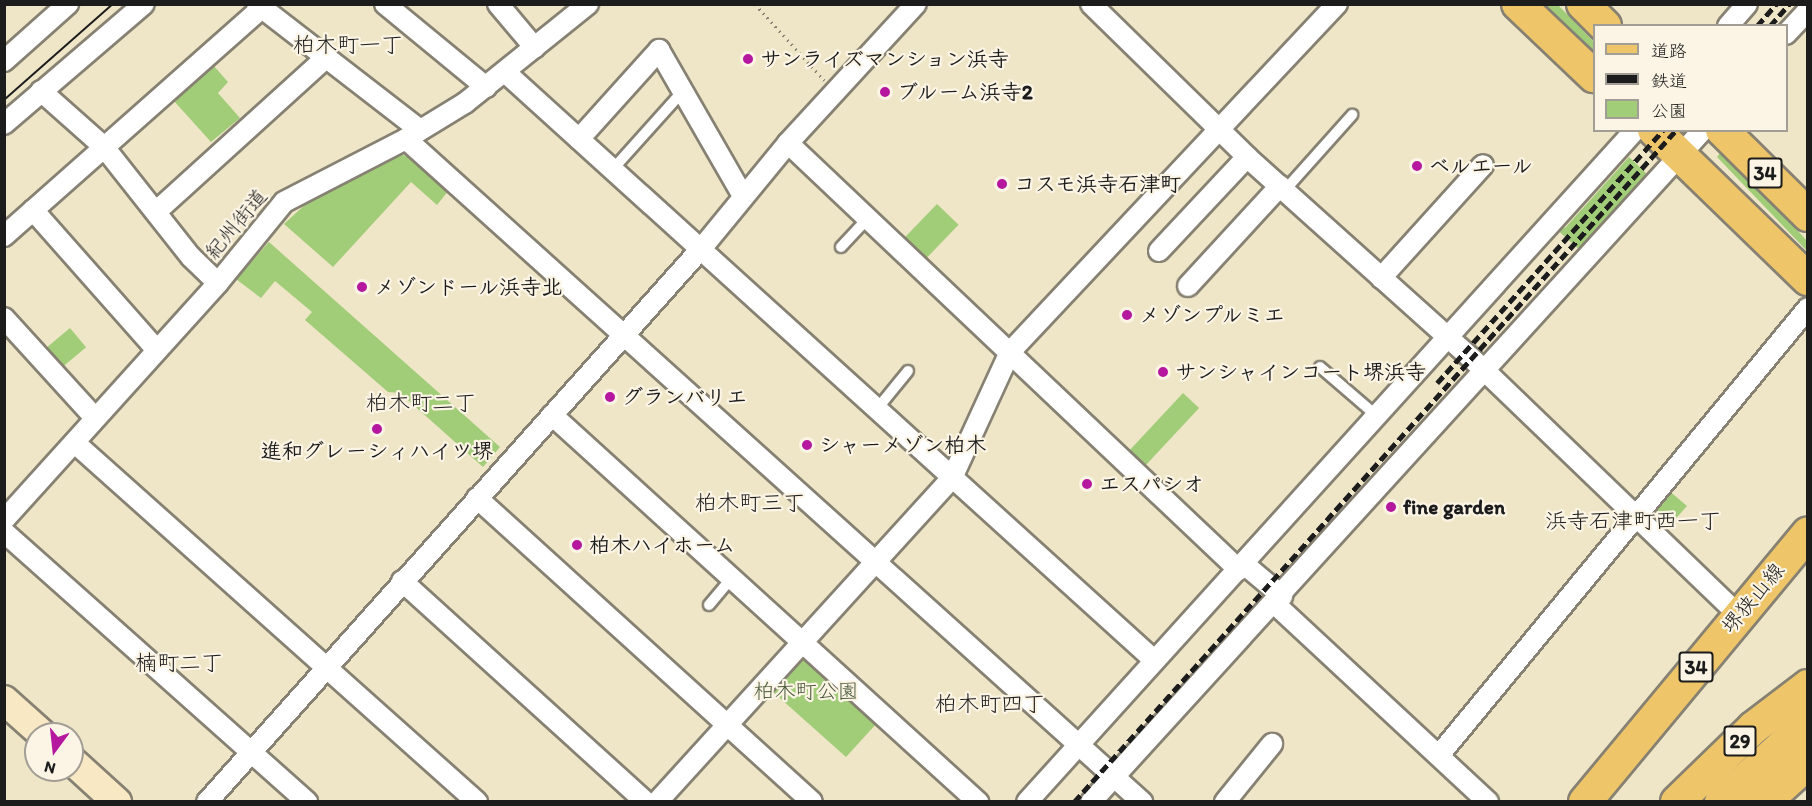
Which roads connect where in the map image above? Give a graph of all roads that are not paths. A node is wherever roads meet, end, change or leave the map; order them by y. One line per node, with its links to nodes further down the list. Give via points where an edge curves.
1 (68, 4): 19 (street)
2 (144, 4): 23 (street)
3 (385, 4): 22 (street)
4 (498, 4): 17 (street)
5 (588, 4): 17 (street, 紀州街道)
6 (916, 4): 34 (street)
7 (1090, 4): 27 (street)
8 (1337, 4): 27 (street)
9 (1518, 4): 21 (main road)
10 (1583, 4): 14 (main road)
11 (1747, 4): 15 (street)
12 (260, 6): 18 (street); 35 (street)
13 (1808, 10): 16 (street)
14 (1603, 24)
15 (1730, 24)
16 (1788, 32)
17 (535, 48): 20 (street, 紀州街道)
18 (327, 57): 32 (street); 43 (street)
19 (4, 61)
20 (505, 72): 22 (street, 紀州街道); 33 (street)
21 (1593, 75)
22 (486, 87): 32 (street, 紀州街道)
23 (41, 91): 26 (street); 35 (street)
24 (683, 91): 33 (street, via 659,50); 39 (lane); 41 (street)
25 (1352, 115): 40 (lane)
26 (4, 124)
27 (1219, 128): 37 (street); 59 (street)
28 (1633, 132): 57 (street)
29 (1656, 132): 36 (main road, 34)
30 (1701, 132): 36 (street)
31 (1724, 132): 44 (main road, 34)
32 (413, 134): 52 (street, 紀州街道, via 284,202); 56 (street)
33 (579, 139): 39 (street)
34 (788, 143): 41 (street); 45 (street)
35 (104, 147): 42 (street); 43 (street)
36 (1680, 156): 51 (main road, 34); 61 (street)
37 (1247, 157): 40 (street); 49 (street)
38 (1483, 165): 50 (street)
39 (613, 169): 48 (street)
40 (1282, 188): 50 (street); 53 (street)
41 (743, 196): 48 (street)
42 (33, 210): 46 (street); 58 (street)
43 (158, 210): 52 (street, via 191,257)
44 (1808, 215)
45 (868, 218): 47 (lane); 59 (street)
46 (4, 236)
47 (841, 248)
48 (701, 249): 56 (street); 63 (street)
49 (1159, 250)
50 (1381, 278): 57 (street)
51 (1808, 279)
52 (218, 283): 58 (street, 紀州街道)
53 (1188, 286)
54 (1808, 308): 70 (street)
55 (4, 318): 66 (street)
56 (625, 334): 64 (street); 74 (street)
57 (1446, 340): 61 (street); 65 (street)
58 (157, 350): 66 (street, 紀州街道)
59 (1010, 352): 68 (street); 76 (street)
60 (1320, 367): 65 (lane)
61 (1484, 370): 70 (street); 79 (street)
62 (908, 371): 63 (lane)
63 (877, 409): 68 (street)
64 (552, 415): 69 (street); 77 (street)
65 (1377, 416): 76 (street)
66 (95, 418): 67 (street, 紀州街道)
67 (75, 443): 71 (street, 紀州街道); 84 (street)
68 (952, 478): 74 (street); 83 (street)
69 (477, 498): 78 (street); 89 (street)
70 (1637, 517): 81 (street); 93 (street)
71 (4, 520)
72 (4, 532): 92 (street)
73 (1808, 534): 81 (main road, 堺狭山線 / 34)
74 (877, 562): 82 (street); 90 (street)
75 (1808, 565): 112 (main road, 堺狭山線 / 34)
76 (1242, 567): 79 (street); 83 (street)
77 (730, 580): 80 (lane); 82 (street)
78 (402, 581): 84 (street); 102 (street)
79 (1278, 600): 93 (street); 96 (street)
80 (708, 605)
81 (1739, 615): 111 (main road, 堺狭山線 / 34)
82 (799, 643): 89 (street); 105 (street)
83 (1154, 660): 90 (street)
84 (325, 668): 92 (street); 101 (street)
85 (1808, 686): 113 (main road, 29, via 1753,728)
86 (4, 700): 87 (street)
87 (29, 722)
88 (1808, 722): 114 (highway)
89 (726, 725): 103 (street); 104 (street)
90 (1079, 742): 96 (street); 106 (street)
91 (1272, 744): 109 (street)
92 (252, 753): 99 (street); 100 (street)
93 (1440, 754): 110 (street)
94 (1808, 761): 115 (highway)
95 (84, 772): 98 (street)
96 (1113, 777): 107 (street); 108 (street)
97 (1808, 783): 116 (main road)
98 (117, 801)
99 (207, 801)
100 (306, 801)
101 (477, 801)
102 (646, 801)
103 (657, 801)
104 (812, 801)
105 (978, 801)
106 (1027, 801)
107 (1091, 801)
108 (1142, 801)
109 (1225, 801)
110 (1488, 801)
111 (1585, 801)
112 (1612, 801)
113 (1677, 801)
114 (1721, 801)
115 (1763, 801)
116 (1785, 801)

